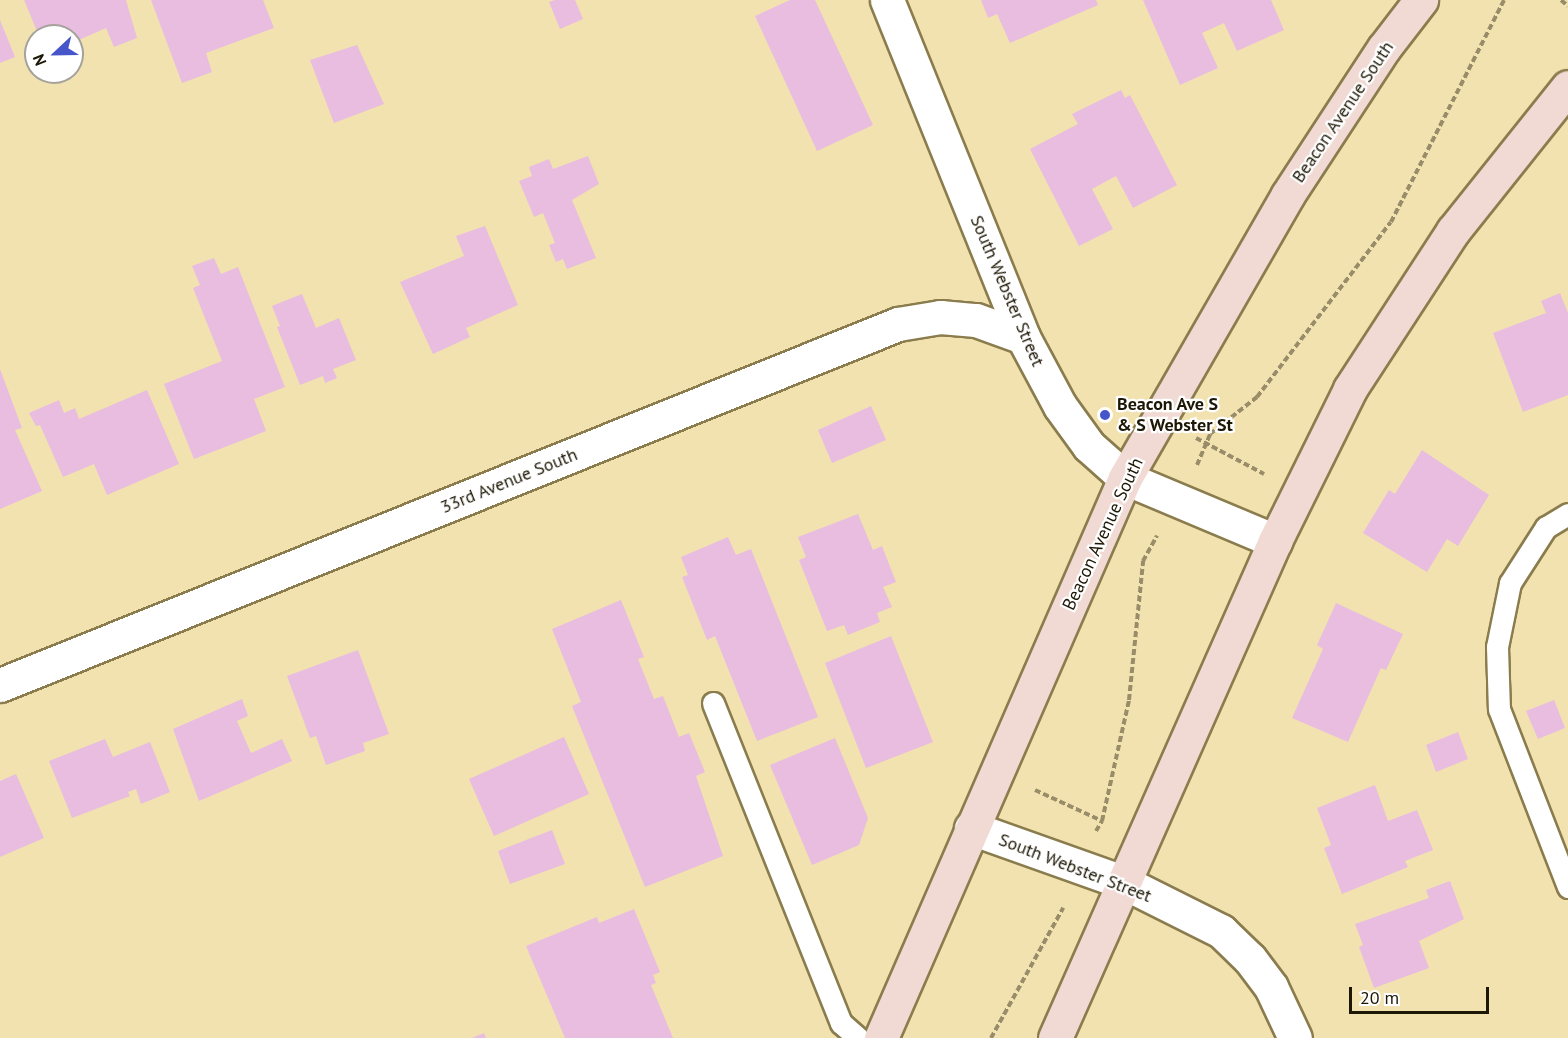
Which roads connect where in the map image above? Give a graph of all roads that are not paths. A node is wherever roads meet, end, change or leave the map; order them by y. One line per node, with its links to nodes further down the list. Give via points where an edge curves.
1 (887, 0): 4 (street, South Webster Street)
2 (1421, 0): 5 (main road, Beacon Avenue South, via 1383,48 1287,196)
3 (1568, 87): 7 (main road, via 1453,231 1350,389)
4 (1023, 337): 5 (street, South Webster Street, via 1060,406 1089,446); 8 (street, 33rd Avenue South, via 976,320 940,317 898,324)
5 (1125, 478): 7 (street, South Webster Street); 10 (main road, Beacon Avenue South)
6 (1568, 514): 12 (lane, via 1546,527 1510,583 1497,647 1499,709)
7 (1275, 541): 11 (main road)
8 (0, 685)
9 (713, 703): 13 (lane, via 842,1023)
10 (971, 828): 11 (street, South Webster Street); 14 (main road, Beacon Avenue South)
11 (1124, 882): 15 (main road); 16 (street, South Webster Street, via 1221,931 1271,987)
12 (1568, 887)
13 (858, 1038)
14 (881, 1038)
15 (1055, 1038)
16 (1295, 1038)

